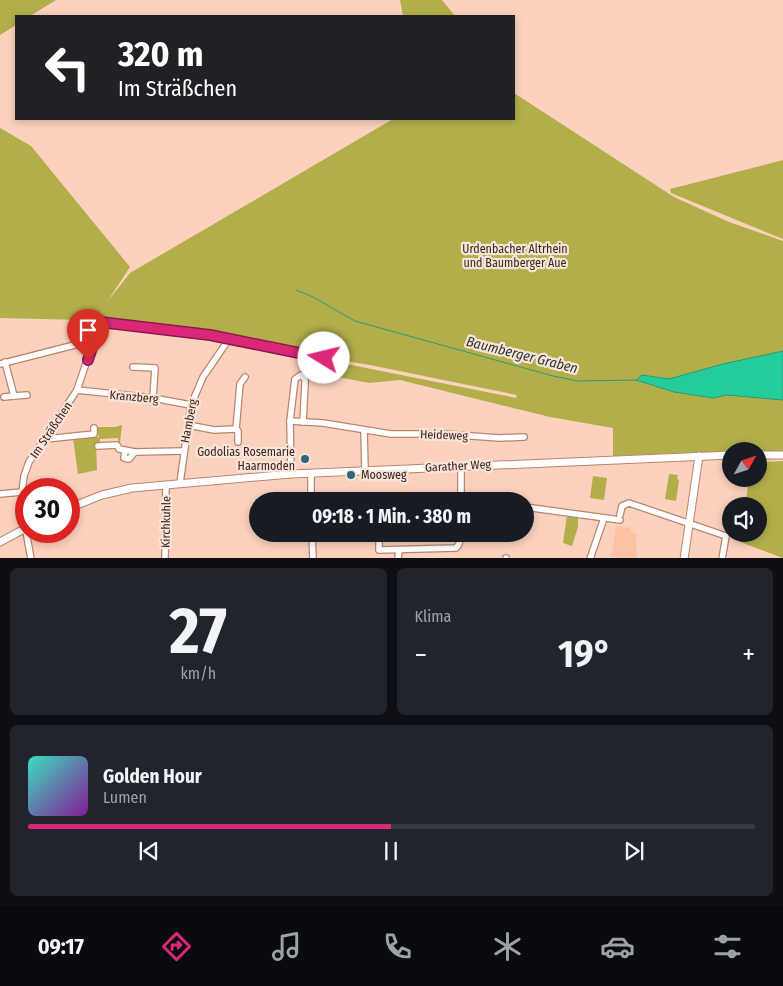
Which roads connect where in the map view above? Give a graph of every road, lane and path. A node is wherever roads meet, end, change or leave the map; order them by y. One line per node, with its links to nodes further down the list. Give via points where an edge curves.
1 (229, 339): 2 (street, Im Sträßchen, via 100,322); 5 (street, Im Sträßchen); 14 (street, Hamberg, via 203,376)
2 (94, 340): 3 (street); 4 (street, Im Sträßchen)
3 (80, 343): 4 (street); 6 (street)
4 (90, 353): 9 (street, Im Sträßchen)
5 (324, 358)
6 (3, 363): 11 (street)
7 (133, 367): 13 (street, via 156,368)
8 (245, 377): 19 (street, via 240,384)
9 (77, 390): 13 (street, Kranzberg); 22 (street, Im Sträßchen)
10 (27, 395): 11 (street)
11 (14, 396): 12 (street)
12 (4, 398)
13 (153, 398): 14 (street, Kranzberg)
14 (191, 404): 17 (street, Hamberg)
15 (290, 421): 16 (street, Heideweg); 16 (street, via 295,379 301,375 305,379); 32 (street)
16 (303, 422): 20 (street, Heideweg)
17 (188, 425): 19 (street, via 214,430); 25 (street, Hamberg)
18 (94, 428): 22 (street, via 94,434)
19 (236, 429): 23 (street)
20 (364, 431): 21 (street, Heideweg); 31 (street)
21 (524, 437)
22 (46, 439): 34 (street, Im Sträßchen, via 29,462)
23 (238, 442)
24 (98, 446): 25 (street, via 117,444 119,449 135,452)
25 (183, 451): 35 (street, Hamberg)
26 (768, 455): 27 (street)
27 (783, 455)
28 (699, 456): 29 (street, Garather Weg); 30 (street, Garather Weg); 44 (street)
29 (722, 456)
30 (461, 466): 31 (street, Garather Weg); 38 (street)
31 (365, 471): 33 (street, Garather Weg)
32 (290, 474): 33 (street, Garather Weg); 35 (street, Garather Weg)
33 (311, 474): 37 (street)
34 (24, 478)
35 (180, 483): 36 (street, Garather Weg)
36 (166, 485): 41 (street, Garather Weg, via 122,490); 53 (street, Kirchkuhle)
37 (311, 492)
38 (461, 492)
39 (15, 493): 40 (street)
40 (0, 494)
41 (80, 504)
42 (534, 507): 43 (street)
43 (604, 518): 44 (street, via 620,517 622,506 629,503); 56 (street)
44 (689, 524): 57 (street); 58 (street, via 726,536)
45 (15, 535): 46 (street)
46 (0, 542)
47 (312, 542): 54 (street)
48 (379, 542): 51 (street, via 379,550)
49 (459, 542): 51 (street, via 456,548)
50 (28, 543): 52 (street, Im Sträßchen)
51 (400, 550): 55 (street)
52 (31, 558)
53 (166, 558)
54 (313, 558)
55 (398, 558)
56 (590, 558)
57 (684, 558)
58 (722, 558)

